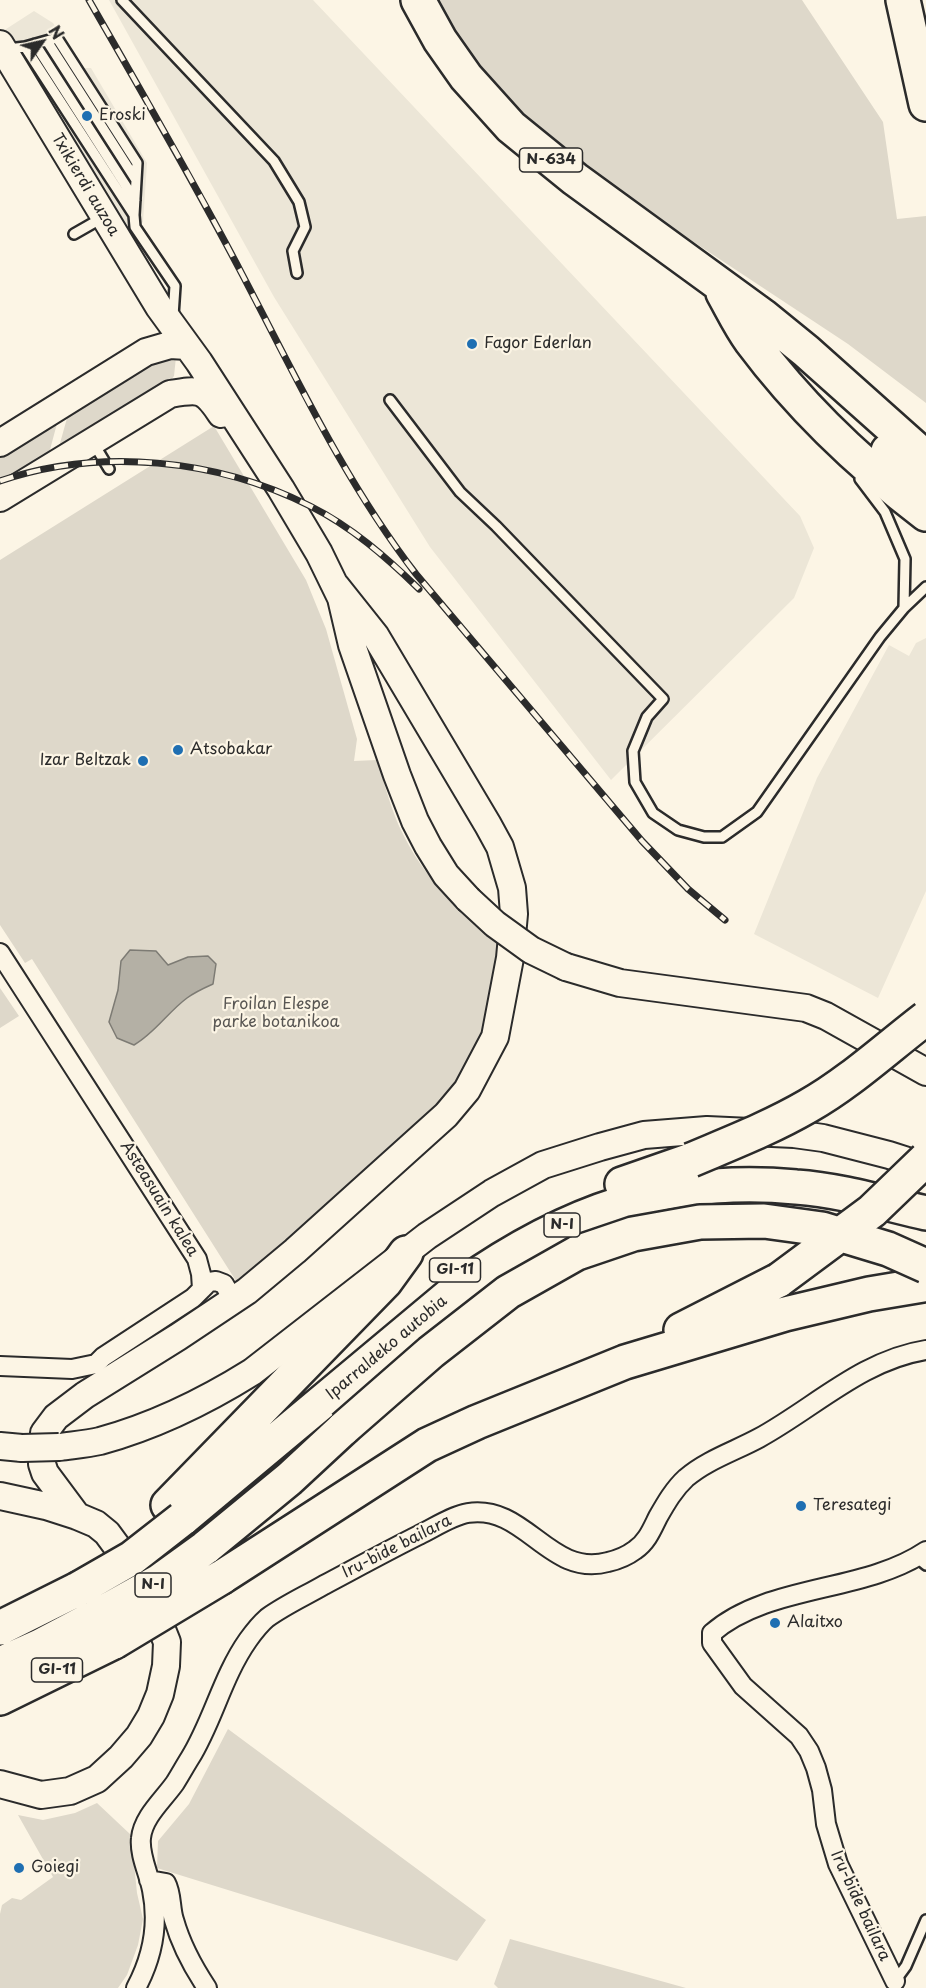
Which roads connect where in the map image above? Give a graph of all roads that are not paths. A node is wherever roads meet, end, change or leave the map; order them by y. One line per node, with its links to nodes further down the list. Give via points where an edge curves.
1 (122, 0): 10 (lane, via 274,161 299,202 305,227 293,251)
2 (418, 0): 11 (highway, N-634, via 466,77 511,127)
3 (903, 0): 5 (highway)
4 (16, 46): 6 (lane); 6 (lane, via 57,38 137,163); 7 (lane); 8 (street, Txikierdi auzoa)
5 (926, 104)
6 (135, 200): 7 (lane)
7 (134, 215): 12 (lane, via 135,227 175,286)
8 (104, 216): 9 (lane); 12 (street, Txikierdi auzoa)
9 (74, 234)
10 (297, 273)
11 (719, 286): 16 (highway, via 750,339); 19 (highway, via 806,351); 23 (highway, N-634, via 844,412)
12 (172, 325): 13 (street, Txikierdi auzoa)
13 (187, 346): 14 (street, via 180,379); 18 (street, via 170,345 146,352); 26 (street, Txikierdi auzoa, via 281,489)
14 (170, 394): 17 (street); 29 (street, via 197,391 214,404 312,564)
15 (390, 400): 28 (lane, via 460,492 663,699 647,717 633,751 635,782 653,813 678,830 722,837 757,812)
16 (816, 419): 20 (lane); 25 (highway, via 866,467)
17 (93, 441): 21 (lane); 24 (street)
18 (0, 443)
19 (926, 458)
20 (850, 466)
21 (109, 469)
22 (857, 475): 28 (lane, via 885,512 904,559)
23 (926, 483)
24 (0, 498)
25 (926, 514)
26 (336, 586): 29 (street); 39 (street, via 375,635 500,847 512,888 510,958 495,1037 467,1090 446,1115 271,1272)
27 (926, 587): 28 (lane)
28 (904, 608)
29 (352, 645): 32 (street, bridge, via 397,775 428,846 446,875 495,924 531,950 566,967 620,983 806,1008)
30 (0, 953): 38 (street, Asteasuain kalea, via 197,1259)
31 (926, 1018): 45 (highway, GI-11, bridge, via 810,1105 764,1130 556,1209 518,1227 466,1261 390,1327)
32 (926, 1072)
33 (926, 1159): 41 (highway, GI-11, bridge, via 872,1211 779,1280)
34 (926, 1167): 36 (street, via 794,1134 707,1130 644,1136 543,1165 492,1193)
35 (926, 1213): 45 (highway, Iparraldeko autobia / N-I, via 853,1195 751,1184 675,1191 600,1210 529,1242 461,1286)
36 (406, 1253): 44 (street, bridge, via 252,1372 191,1407 99,1441 59,1447); 47 (highway, via 385,1282)
37 (925, 1276): 41 (highway); 53 (highway, N-I, bridge, via 888,1249 822,1229 764,1221 700,1222 633,1234 577,1253 508,1292 431,1352 289,1479 158,1582)
38 (202, 1289): 39 (street, via 208,1282 224,1284); 43 (street, via 103,1358)
39 (230, 1303): 43 (street)
40 (926, 1350): 57 (street, Iru-bide bailara, via 905,1353 857,1375 760,1437 700,1468 669,1498 649,1536 636,1550 617,1560 581,1565 549,1549 504,1517 468,1513 398,1546 265,1620 237,1657 194,1752 144,1825 140,1839)
41 (625, 1362): 53 (highway, GI-11, bridge, via 427,1445 222,1577)
42 (0, 1366): 43 (street)
43 (104, 1372): 48 (street, via 44,1433 45,1473)
44 (11, 1447)
45 (266, 1450): 47 (highway, Iparraldeko autobia / N-I)
46 (0, 1496): 48 (street)
47 (175, 1512): 50 (highway, Iparraldeko autobia / N-I, bridge, via 132,1558)
48 (77, 1516): 56 (street, via 107,1533 144,1582 167,1642 160,1694 139,1736 97,1779 70,1791 41,1795)
49 (923, 1558): 59 (street, Iru-bide bailara, via 764,1605 712,1633 712,1643 743,1686 799,1736 809,1751 838,1864)
50 (74, 1583): 51 (highway); 52 (highway, Iparraldeko autobia / N-I)
51 (0, 1610)
52 (0, 1628)
53 (106, 1629): 54 (highway, N-I, via 40,1646); 55 (highway, GI-11)
54 (0, 1664)
55 (0, 1698)
56 (0, 1784)
57 (149, 1880): 60 (street, Iru-bide bailara, via 154,1940 147,1968); 61 (street, via 166,1883 186,1952)
58 (926, 1920): 59 (lane, via 906,1966)
59 (895, 1981)
60 (136, 1988)
61 (207, 1988)

